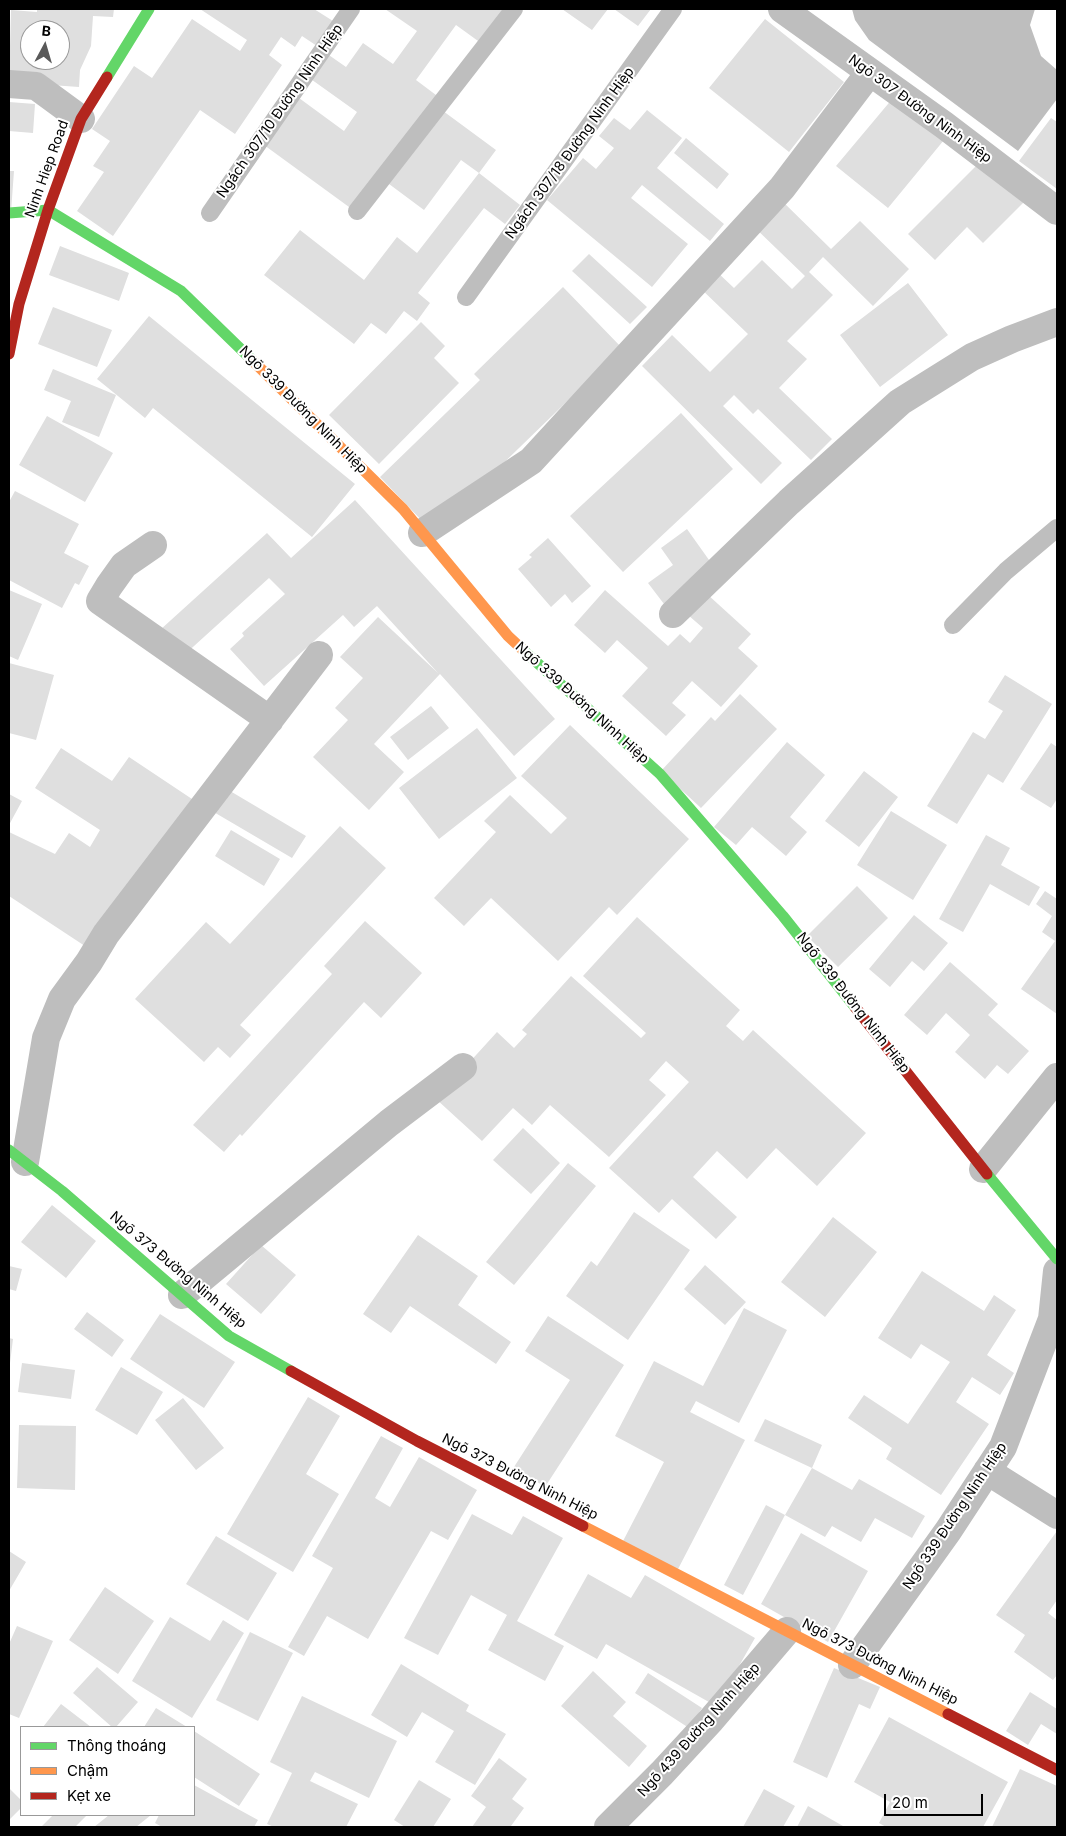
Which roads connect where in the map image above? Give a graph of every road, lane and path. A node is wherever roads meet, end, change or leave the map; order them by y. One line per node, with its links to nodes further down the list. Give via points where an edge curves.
1 (149, 9): 8 (street, Ninh Hiep Road)
2 (351, 9): 13 (lane, Ngách 307/10 Đường Ninh Hiệp)
3 (514, 9): 10 (lane)
4 (673, 9): 14 (lane, Ngách 307/18 Đường Ninh Hiệp)
5 (782, 9): 6 (street, Ngõ 307 Đường Ninh Hiệp)
6 (870, 72): 11 (street, Ngõ 307 Đường Ninh Hiệp); 18 (street, via 782,188 530,461)
7 (9, 84): 8 (street, via 36,86)
8 (81, 119): 9 (street, Ninh Hiep Road)
9 (48, 210): 12 (street); 16 (street, Ninh Hiep Road, via 19,304); 18 (street, Ngõ 339 Đường Ninh Hiệp, via 181,291 317,422 403,509)
10 (357, 211)
11 (1057, 211)
12 (9, 213)
13 (210, 213)
14 (466, 297)
15 (1057, 322): 20 (street, via 972,357 900,402)
16 (9, 354)
17 (1057, 528): 21 (lane, via 1006,571)
18 (422, 533): 27 (street, Ngõ 339 Đường Ninh Hiệp, via 508,636 660,774 784,916)
19 (153, 546): 23 (street, via 124,565 100,601)
20 (672, 614)
21 (953, 625)
22 (319, 655): 23 (street)
23 (270, 720): 26 (street, via 106,934 62,999 46,1038)
24 (463, 1067): 30 (street, via 389,1123)
25 (1057, 1077): 27 (street)
26 (17, 1156): 30 (street, Ngõ 373 Đường Ninh Hiệp)
27 (983, 1169): 28 (street, Ngõ 339 Đường Ninh Hiệp)
28 (1057, 1259)
29 (1057, 1271): 31 (street, Ngõ 339 Đường Ninh Hiệp, via 1052,1319 1003,1447)
30 (182, 1295): 33 (street, Ngõ 373 Đường Ninh Hiệp, via 229,1336 426,1445)
31 (988, 1471): 32 (street); 34 (street, Ngõ 339 Đường Ninh Hiệp)
32 (1057, 1515)
33 (787, 1631): 34 (street, Ngõ 373 Đường Ninh Hiệp); 36 (street, Ngõ 439 Đường Ninh Hiệp, via 705,1726)
34 (852, 1665): 35 (street, Ngõ 373 Đường Ninh Hiệp)
35 (1057, 1770)
36 (608, 1827)

